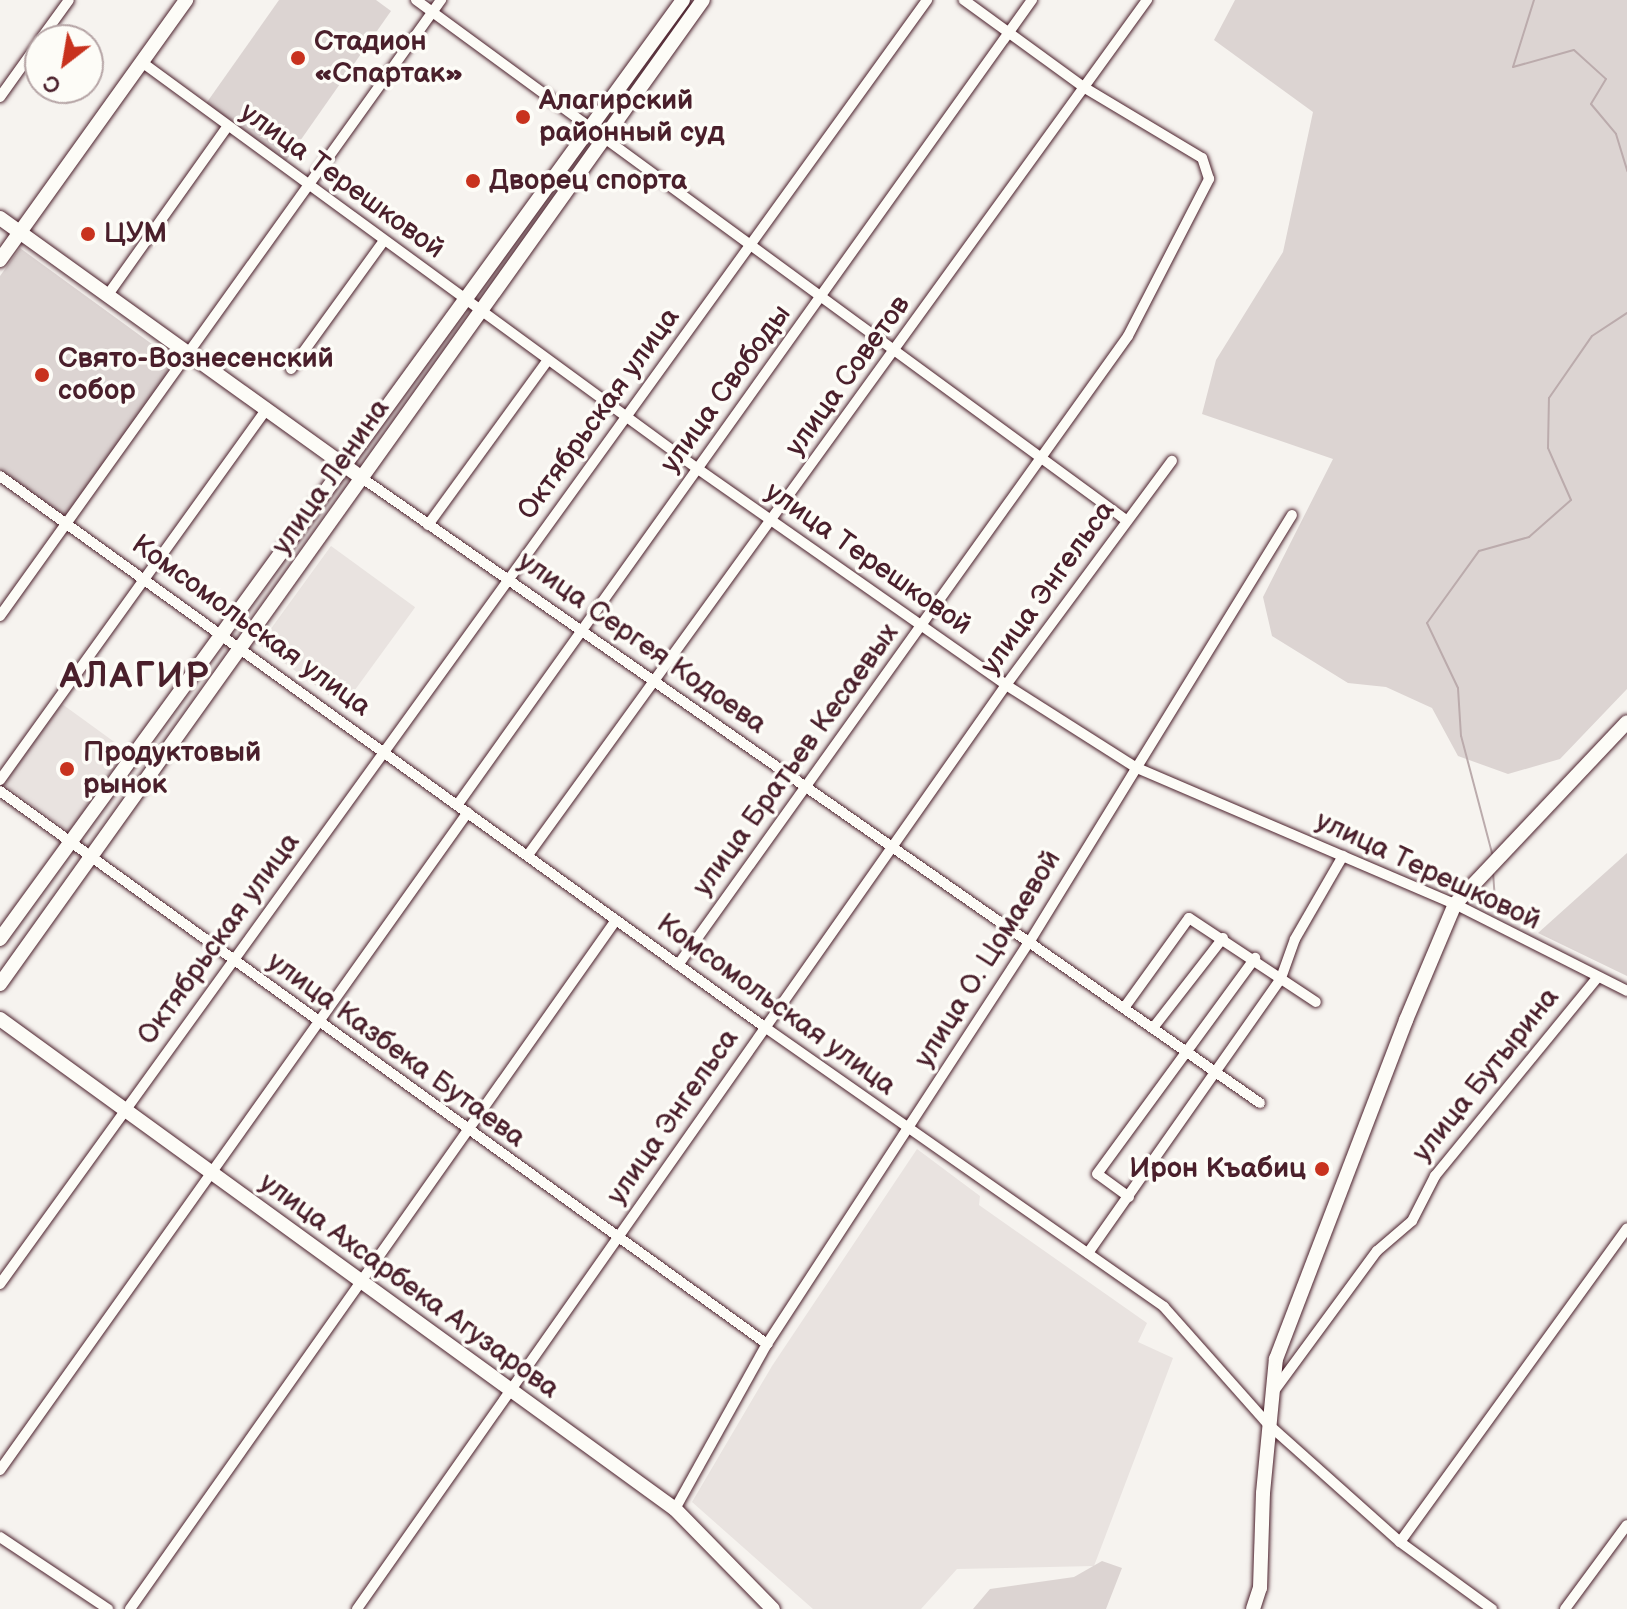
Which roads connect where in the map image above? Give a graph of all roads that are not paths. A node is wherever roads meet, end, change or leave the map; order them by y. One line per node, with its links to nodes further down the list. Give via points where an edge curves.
1 (69, 0): 12 (street)
2 (186, 0): 15 (street)
3 (416, 0): 11 (street)
4 (441, 0): 11 (street)
5 (683, 0): 19 (street, улица Ленина)
6 (703, 0): 20 (street, улица Ленина)
7 (927, 0): 25 (street, Октябрьская улица)
8 (964, 0): 13 (street)
9 (1032, 0): 13 (street, улица Свободы)
10 (1147, 0): 16 (street, улица Советов)
11 (433, 12): 19 (street); 21 (street)
12 (52, 24)
13 (1009, 32): 16 (street); 27 (street, улица Свободы)
14 (24, 63): 17 (street)
15 (143, 63): 18 (street, улица Терешковой); 23 (street)
16 (1085, 88): 31 (street, улица Советов); 37 (street, улица Братьев Кесаевых, via 1202,158 1209,179 1128,336)
17 (0, 97)
18 (227, 127): 21 (street, улица Терешковой); 28 (street)
19 (589, 130): 20 (street); 29 (street, улица Ленина)
20 (604, 140): 25 (street); 30 (street, улица Ленина)
21 (307, 187): 24 (street, улица Терешковой); 32 (street)
22 (0, 218): 23 (street, улица Сергея Кодоева)
23 (20, 232): 26 (street); 28 (street, улица Сергея Кодоева)
24 (383, 242): 29 (street, улица Терешковой); 34 (street)
25 (752, 244): 27 (street); 36 (street, Октябрьская улица)
26 (0, 260)
27 (823, 295): 31 (street); 40 (street, улица Свободы)
28 (107, 296): 32 (street, улица Сергея Кодоева)
29 (466, 301): 30 (street, улица Терешковой); 39 (street, улица Ленина)
30 (481, 312): 33 (street, улица Терешковой); 42 (street, улица Ленина)
31 (897, 348): 37 (street); 45 (street, улица Советов)
32 (190, 353): 35 (street, улица Сергея Кодоева); 46 (street)
33 (547, 361): 36 (street, улица Терешковой); 47 (street)
34 (291, 369)
35 (267, 408): 39 (street, улица Сергея Кодоева); 48 (street)
36 (626, 419): 40 (street, улица Терешковой); 49 (street, Октябрьская улица)
37 (1041, 457): 44 (street); 51 (street, улица Братьев Кесаевых)
38 (1172, 461): 44 (street, улица Энгельса)
39 (346, 465): 42 (street, улица Сергея Кодоева); 53 (street, улица Ленина)
40 (698, 469): 45 (street, улица Терешковой); 52 (street, улица Свободы)
41 (0, 476): 46 (street, Комсомольская улица)
42 (362, 478): 47 (street, улица Сергея Кодоева); 54 (street, улица Ленина)
43 (1292, 515): 59 (street, улица О. Цомаевой)
44 (1126, 520): 56 (street, улица Энгельса)
45 (773, 523): 51 (street, улица Терешковой); 55 (street, улица Советов)
46 (68, 524): 48 (street, Комсомольская улица); 50 (street)
47 (428, 525): 49 (street, улица Сергея Кодоева)
48 (147, 579): 53 (street, Комсомольская улица); 60 (street)
49 (508, 581): 52 (street, улица Сергея Кодоева); 58 (street, Октябрьская улица)
50 (0, 616)
51 (921, 627): 56 (street, улица Терешковой); 61 (street, улица Братьев Кесаевых)
52 (582, 633): 55 (street, улица Сергея Кодоева); 63 (street, улица Свободы)
53 (224, 636): 54 (street, Комсомольская улица); 65 (street, улица Ленина)
54 (241, 649): 58 (street, Комсомольская улица); 69 (street, улица Ленина)
55 (654, 684): 61 (street, улица Сергея Кодоева); 67 (street, улица Советов)
56 (1006, 685): 59 (street, улица Терешковой); 66 (street, улица Энгельса)
57 (1627, 722): 70 (street)
58 (384, 752): 63 (street, Комсомольская улица); 76 (street, Октябрьская улица)
59 (1135, 767): 68 (street, улица Терешковой); 74 (street, улица О. Цомаевой)
60 (0, 780)
61 (804, 787): 66 (street, улица Сергея Кодоева); 77 (street, улица Братьев Кесаевых)
62 (0, 791): 65 (street, улица Казбека Бутаева)
63 (458, 804): 64 (street, Комсомольская улица)
64 (468, 812): 67 (street, Комсомольская улица); 85 (street)
65 (70, 842): 69 (street, улица Казбека Бутаева); 73 (street, улица Ленина)
66 (891, 851): 74 (street, улица Сергея Кодоева); 86 (street, улица Энгельса)
67 (528, 855): 71 (street, Комсомольская улица)
68 (1343, 856): 70 (street, улица Терешковой); 78 (street, via 1295,939)
69 (90, 858): 76 (street, улица Казбека Бутаева); 80 (street, улица Ленина)
70 (1455, 904): 79 (street, улица Терешковой); 103 (street, via 1276,1359)
71 (616, 920): 77 (street, Комсомольская улица); 93 (street)
72 (1223, 938): 75 (street); 83 (street, via 1189,918); 87 (street)
73 (0, 939)
74 (1030, 941): 83 (street, улица Сергея Кодоева); 92 (street, улица О. Цомаевой)
75 (1255, 958): 78 (street); 88 (street)
76 (233, 962): 85 (street, улица Казбека Бутаева); 91 (street, Октябрьская улица)
77 (678, 965): 86 (street, Комсомольская улица)
78 (1281, 978): 82 (street); 89 (street)
79 (1597, 978): 81 (street, улица Терешковой); 103 (street, улица Бутырина, via 1435,1176 1412,1221 1377,1251)
80 (0, 984)
81 (1627, 991)
82 (1316, 1002)
83 (1124, 1008): 87 (street, улица Сергея Кодоева)
84 (0, 1019): 91 (street, улица Ахсарбека Агузарова)
85 (316, 1023): 93 (street, улица Казбека Бутаева); 94 (street)
86 (766, 1028): 92 (street, Комсомольская улица); 97 (street, улица Энгельса)
87 (1153, 1028): 88 (street, улица Сергея Кодоева)
88 (1187, 1052): 89 (street, улица Сергея Кодоева); 95 (street, via 1097,1174)
89 (1217, 1073): 90 (street, улица Сергея Кодоева); 95 (street)
90 (1260, 1103)
91 (125, 1110): 94 (street, улица Ахсарбека Агузарова); 100 (street, Октябрьская улица)
92 (908, 1129): 98 (street, Комсомольская улица); 101 (street, улица О. Цомаевой)
93 (467, 1131): 97 (street, улица Казбека Бутаева); 99 (street)
94 (210, 1172): 99 (street, улица Ахсарбека Агузарова); 105 (street)
95 (1129, 1197): 98 (street)
96 (1627, 1228): 109 (street)
97 (618, 1238): 101 (street, улица Казбека Бутаева); 102 (street, улица Энгельса)
98 (1088, 1253): 104 (street, Комсомольская улица, via 1164,1307)
99 (360, 1283): 102 (street, улица Ахсарбека Агузарова); 111 (street)
100 (0, 1284)
101 (767, 1344): 106 (street, улица О. Цомаевой)
102 (509, 1393): 106 (street, улица Ахсарбека Агузарова); 112 (street, улица Энгельса)
103 (1272, 1394): 104 (street)
104 (1268, 1424): 109 (street, Комсомольская улица); 114 (street, via 1260,1588)
105 (0, 1470)
106 (675, 1509): 113 (street, улица Ахсарбека Агузарова)
107 (1627, 1525): 116 (street)
108 (0, 1537): 110 (street)
109 (1400, 1542): 115 (street, Комсомольская улица)
110 (108, 1609)
111 (130, 1609)
112 (357, 1609)
113 (773, 1609)
114 (1253, 1609)
115 (1492, 1609)
116 (1565, 1609)

